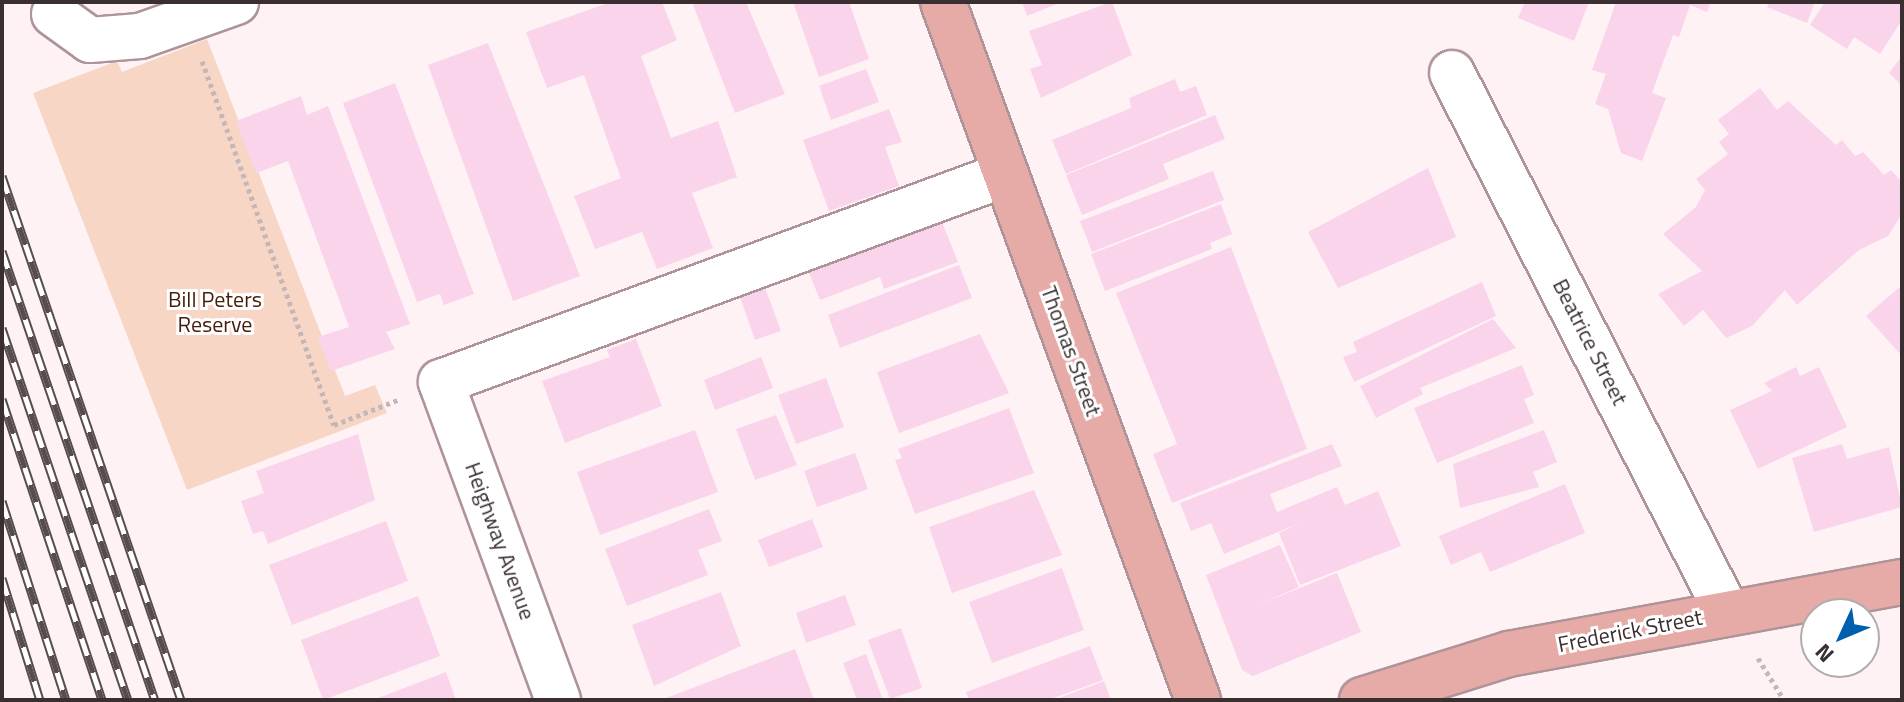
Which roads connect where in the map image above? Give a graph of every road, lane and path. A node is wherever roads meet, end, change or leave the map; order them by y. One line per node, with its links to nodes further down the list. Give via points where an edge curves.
1 (236, 2): 4 (street)
2 (943, 2): 6 (main road, Thomas Street)
3 (54, 14): 4 (street, via 90,40 140,36)
4 (186, 20): 7 (path, via 334,425)
5 (1452, 73): 9 (street, Beatrice Street)
6 (1006, 174): 7 (street); 12 (main road, Thomas Street)
7 (441, 382): 11 (street, Heighway Avenue)
8 (1902, 582): 9 (main road, Frederick Street)
9 (1727, 612): 13 (main road, Frederick Street, via 1509,654)
10 (1758, 658): 14 (path)
11 (558, 700)
12 (1198, 700)
13 (1362, 700)
14 (1784, 700)

